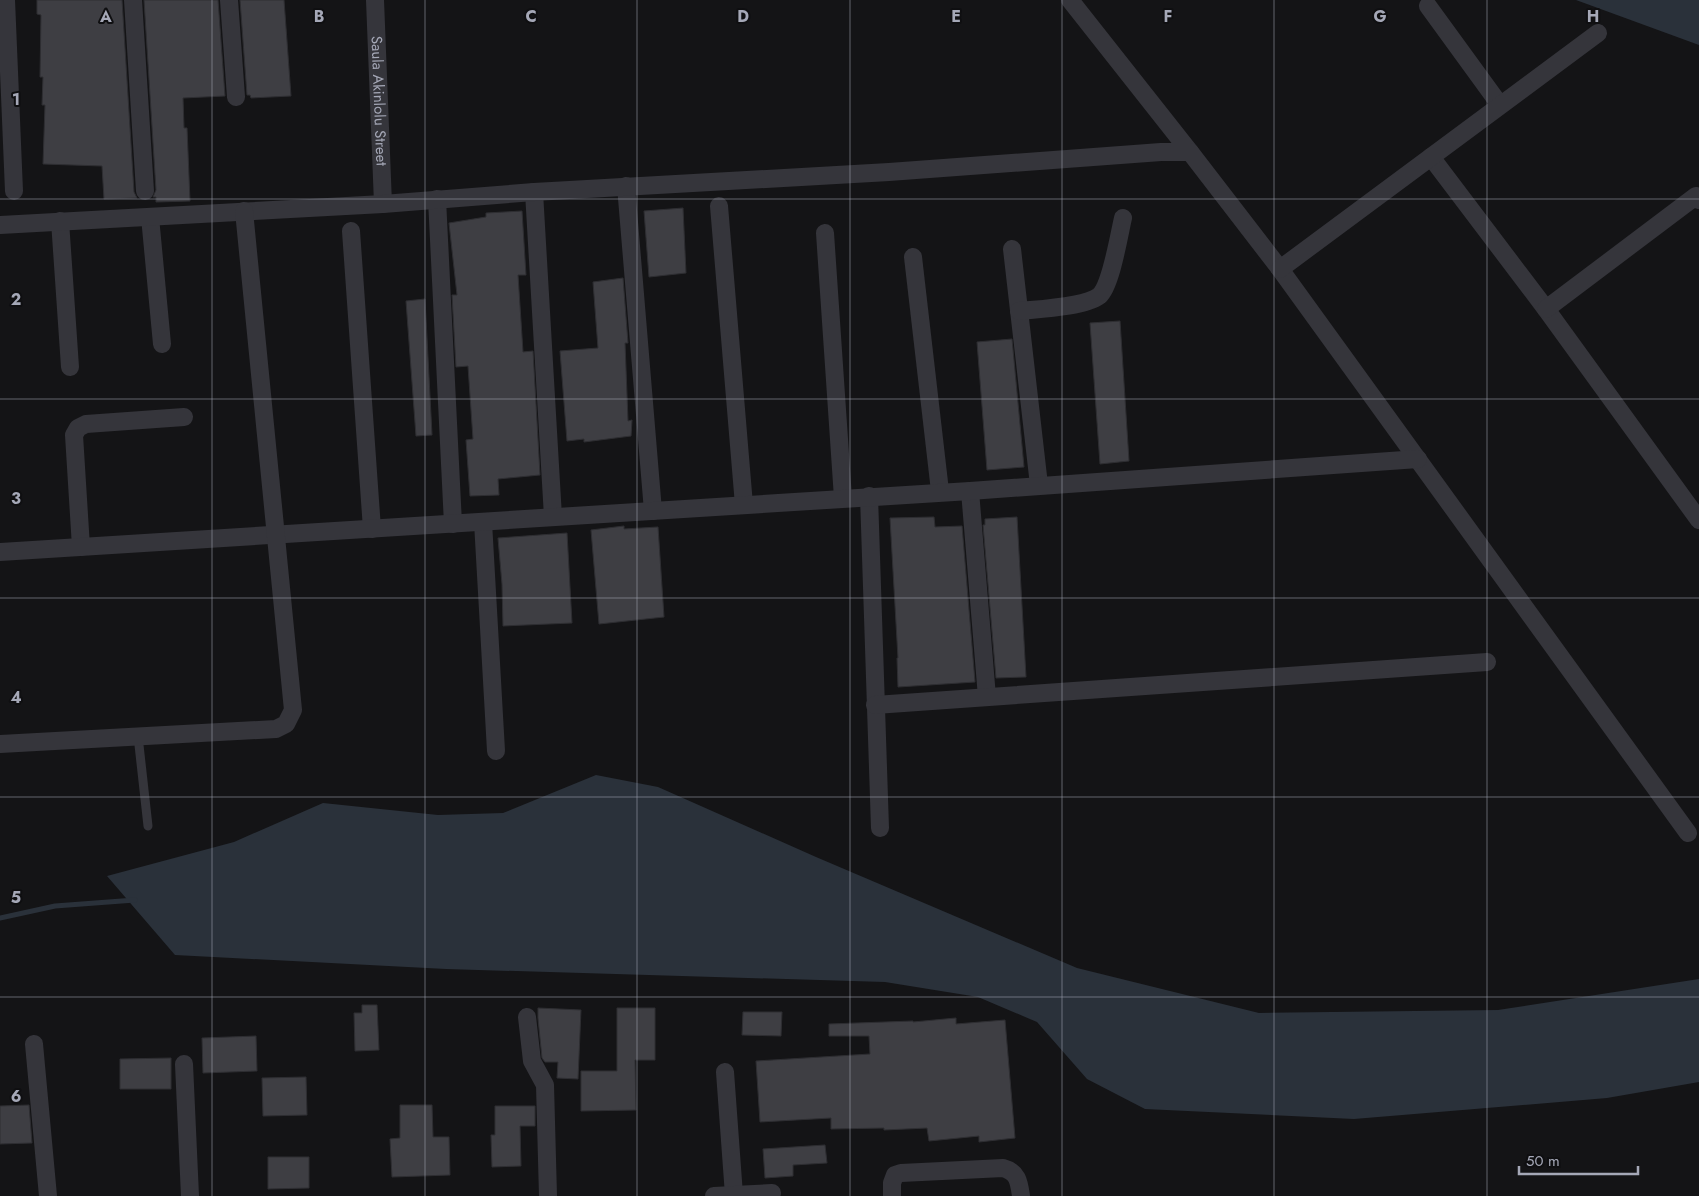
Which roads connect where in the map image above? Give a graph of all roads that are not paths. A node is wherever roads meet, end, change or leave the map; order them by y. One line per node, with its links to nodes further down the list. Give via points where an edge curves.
1 (6, 0): 13 (street)
2 (133, 0): 14 (street)
3 (229, 0): 8 (street)
4 (374, 0): 18 (street, Saula Akinlolu Street)
5 (1070, 0): 10 (street)
6 (1428, 6): 9 (street)
7 (1598, 33): 9 (street)
8 (236, 98)
9 (1500, 105): 11 (street)
10 (1190, 152): 12 (street); 29 (street)
11 (1431, 157): 29 (street); 30 (street)
12 (626, 186): 15 (street); 42 (street)
13 (14, 191)
14 (145, 191)
15 (534, 192): 17 (street); 43 (street)
16 (1698, 197): 30 (street)
17 (437, 199): 18 (street); 46 (street)
18 (383, 204): 20 (street)
19 (719, 206): 41 (street)
20 (244, 212): 21 (street); 48 (street)
21 (150, 217): 23 (street); 32 (street)
22 (1123, 218): 31 (street, via 1108,282 1100,296 1086,302)
23 (60, 221): 24 (street); 33 (street)
24 (0, 225)
25 (351, 231): 47 (street)
26 (825, 233): 40 (street)
27 (1012, 249): 31 (street)
28 (913, 257): 37 (street)
29 (1280, 269): 35 (street)
30 (1546, 309): 44 (street)
31 (1019, 311): 36 (street)
32 (162, 344)
33 (70, 367)
34 (184, 417): 49 (street, via 86,424 78,428 74,435)
35 (1418, 459): 36 (street); 59 (street)
36 (1039, 484): 38 (street)
37 (940, 491): 38 (street); 39 (street)
38 (970, 491): 52 (street)
39 (869, 496): 40 (street); 53 (street)
40 (843, 498): 41 (street)
41 (744, 504): 42 (street)
42 (652, 510): 43 (street)
43 (553, 517): 45 (street)
44 (1699, 520)
45 (483, 522): 46 (street); 56 (street)
46 (453, 524): 47 (street)
47 (372, 530): 48 (street)
48 (277, 536): 49 (street); 54 (street, via 293,710 286,724 276,729)
49 (82, 547): 50 (street)
50 (0, 552)
51 (1487, 662): 52 (street)
52 (987, 697): 53 (street)
53 (875, 705): 58 (street)
54 (138, 736): 55 (street); 57 (lane)
55 (0, 744)
56 (496, 751)
57 (148, 826)
58 (880, 828)
59 (1688, 832)
60 (527, 1017): 68 (street, via 532,1061 545,1085)
61 (34, 1044): 66 (street)
62 (184, 1064): 67 (street)
63 (725, 1072): 65 (street)
64 (772, 1193): 65 (street)
65 (734, 1195): 69 (street)
66 (48, 1196)
67 (190, 1196)
68 (548, 1196)
69 (714, 1196)
70 (892, 1196): 71 (street, via 893,1180 900,1173 1003,1168 1014,1172 1020,1182)
71 (1021, 1196)

